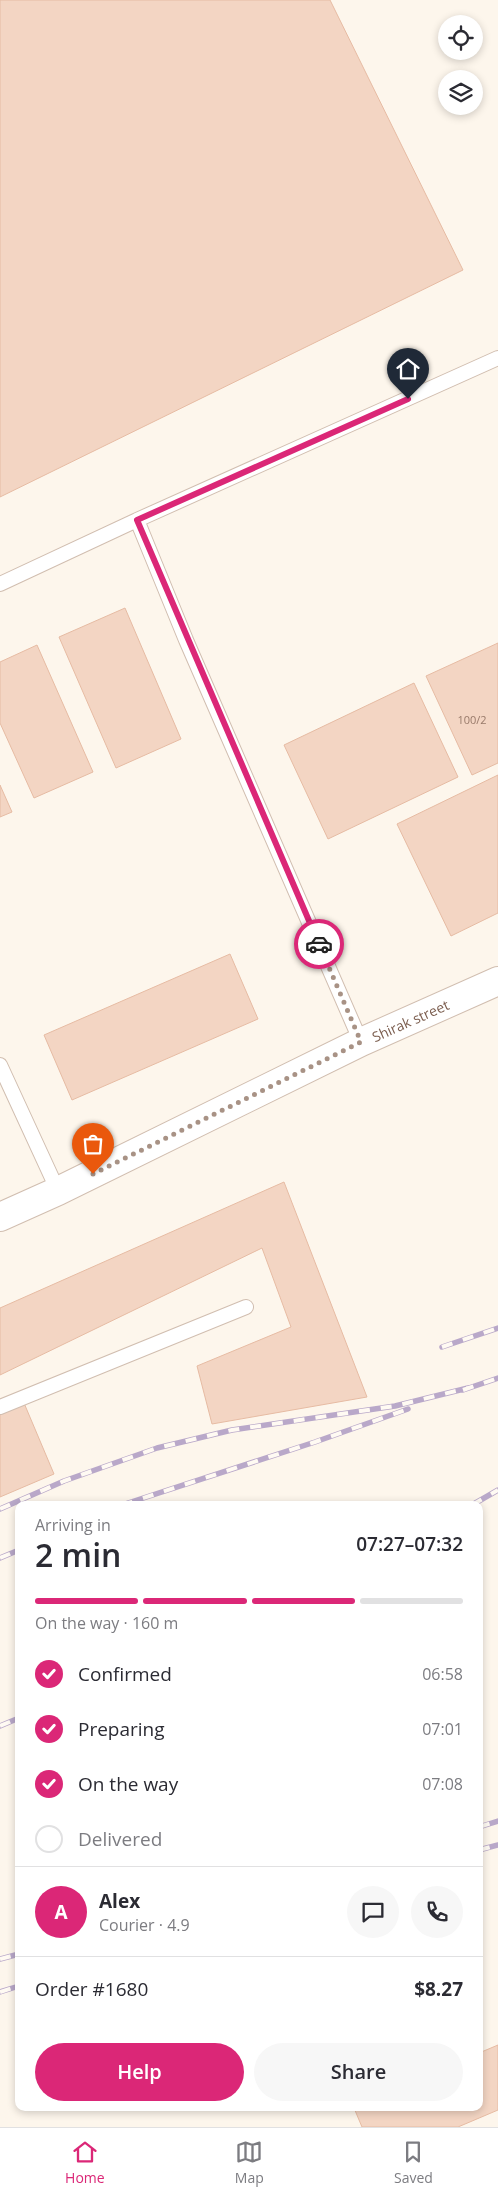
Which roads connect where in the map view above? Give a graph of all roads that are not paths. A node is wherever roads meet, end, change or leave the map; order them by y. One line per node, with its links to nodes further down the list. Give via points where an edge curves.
1 (498, 358): 2 (lane)
2 (137, 520): 3 (lane); 5 (lane)
3 (0, 584)
4 (498, 981): 5 (street, Shirak street)
5 (361, 1042): 7 (street, Shirak street)
6 (0, 1065): 7 (lane)
7 (58, 1191): 8 (street, Shirak street)
8 (0, 1217)
9 (246, 1307): 10 (lane)
10 (0, 1407)

